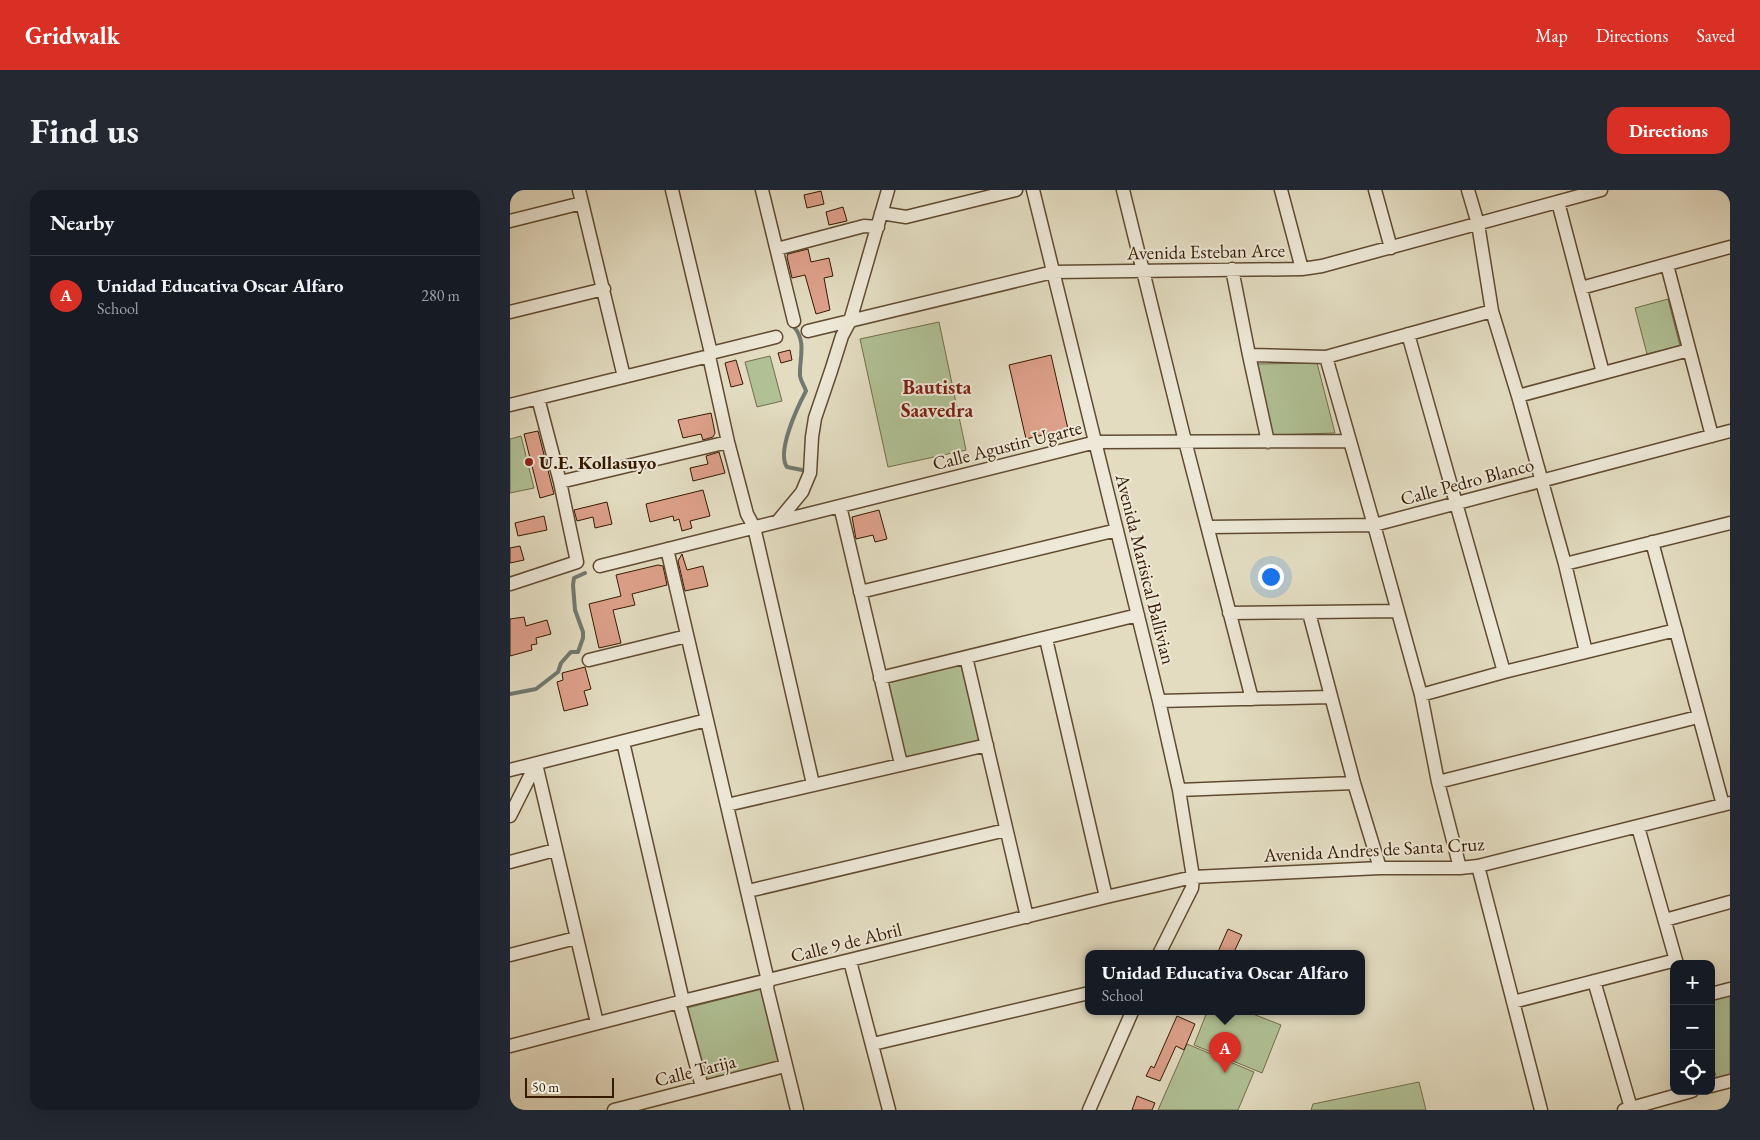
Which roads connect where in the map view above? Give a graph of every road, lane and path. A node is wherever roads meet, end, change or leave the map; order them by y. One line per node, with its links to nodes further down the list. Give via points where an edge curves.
1 (579, 190): 13 (street)
2 (672, 190): 36 (street)
3 (762, 190): 20 (street)
4 (888, 190): 14 (street)
5 (1016, 190): 14 (street, via 906,217)
6 (1033, 190): 25 (street, Avenida Marisical Ballivian)
7 (1123, 190): 24 (street)
8 (1281, 190): 23 (street)
9 (1375, 190): 19 (street)
10 (1468, 190): 16 (street)
11 (1601, 190): 12 (street, Avenida Esteban Arce)
12 (1558, 202): 16 (street, Avenida Esteban Arce); 26 (street)
13 (582, 203): 15 (street); 27 (street)
14 (882, 213): 17 (street)
15 (510, 221)
16 (1478, 224): 19 (street, Avenida Esteban Arce); 28 (street)
17 (878, 227): 20 (street, via 864,226); 31 (street)
18 (1730, 247): 21 (street)
19 (1391, 248): 23 (street, Avenida Esteban Arce)
20 (777, 249): 30 (street)
21 (1667, 265): 26 (street); 35 (street)
22 (1232, 269): 23 (street, Avenida Esteban Arce); 24 (street, Avenida Esteban Arce); 37 (street)
23 (1302, 269)
24 (1142, 270): 25 (street, Avenida Esteban Arce); 49 (street)
25 (1053, 272): 31 (street, Avenida Esteban Arce); 48 (street, Avenida Marisical Ballivian)
26 (1581, 288): 39 (street)
27 (604, 289): 29 (street); 40 (street)
28 (1492, 311): 33 (street); 41 (street)
29 (510, 312)
30 (794, 321)
31 (850, 321): 32 (street, Avenida Esteban Arce); 55 (street, via 815,418 810,474 802,492)
32 (808, 331)
33 (1408, 334): 38 (street); 53 (street)
34 (776, 338): 36 (street)
35 (1689, 350): 39 (street); 45 (street)
36 (710, 355): 40 (street); 47 (street)
37 (1249, 355): 38 (street); 50 (street)
38 (1326, 357): 46 (street)
39 (1603, 373): 41 (street)
40 (624, 377): 42 (street)
41 (1518, 396): 51 (street)
42 (538, 398): 43 (street); 52 (street)
43 (510, 405)
44 (1730, 431): 45 (street, Calle Pedro Blanco)
45 (1712, 436): 51 (street, Calle Pedro Blanco)
46 (1350, 441): 50 (street, Calle Agustin Ugarte); 57 (street)
47 (728, 442): 52 (street); 59 (street, via 747,514)
48 (1096, 442): 49 (street, Calle Agustin Ugarte); 54 (street, Calle Agustin Ugarte); 60 (street, Avenida Marisical Ballivian)
49 (1185, 442): 50 (street, Calle Agustin Ugarte); 58 (street)
50 (1268, 442)
51 (1541, 480): 53 (street, Calle Pedro Blanco); 63 (street)
52 (560, 482): 65 (street, via 577,562)
53 (1455, 504): 57 (street, Calle Pedro Blanco); 77 (street)
54 (840, 506): 55 (street, Calle Agustin Ugarte); 66 (street)
55 (778, 521): 59 (street, Calle Agustin Ugarte)
56 (1730, 523): 61 (street)
57 (1374, 525): 58 (street, Calle Pedro Blanco); 67 (street)
58 (1208, 527): 68 (street)
59 (754, 528): 62 (street, Calle Agustin Ugarte); 92 (street)
60 (1117, 530): 66 (street); 70 (street, Avenida Marisical Ballivian)
61 (1652, 542): 63 (street); 71 (street)
62 (667, 549): 64 (street, Calle Agustin Ugarte); 72 (street)
63 (1565, 564): 74 (street)
64 (600, 566)
65 (510, 584)
66 (860, 592): 78 (street)
67 (1398, 611): 69 (street); 79 (street)
68 (1229, 613): 69 (street); 81 (street)
69 (1309, 613): 80 (street)
70 (1138, 615): 73 (street); 82 (street, Avenida Marisical Ballivian)
71 (1676, 630): 74 (street); 83 (street)
72 (687, 636): 76 (street); 84 (street)
73 (1046, 639): 75 (street); 106 (street)
74 (1586, 652): 77 (street)
75 (966, 657): 78 (street); 86 (street)
76 (589, 660)
77 (1504, 672): 79 (street)
78 (880, 678): 88 (street)
79 (1421, 695): 90 (street)
80 (1330, 697): 81 (street); 91 (street)
81 (1252, 699): 82 (street)
82 (1159, 701): 93 (street, Avenida Marisical Ballivian)
83 (1698, 716): 90 (street); 94 (street)
84 (707, 720): 85 (street); 95 (street)
85 (623, 742): 87 (street); 121 (street)
86 (987, 744): 88 (street); 98 (street)
87 (536, 764): 89 (street); 96 (street); 99 (street)
88 (901, 764): 92 (street)
89 (510, 770)
90 (1438, 782): 103 (street)
91 (1354, 783): 93 (street); 102 (street)
92 (813, 784): 95 (street)
93 (1179, 790): 104 (street, Avenida Marisical Ballivian)
94 (1726, 804): 97 (street, Avenida Andres de Santa Cruz)
95 (727, 805): 105 (street)
96 (510, 816)
97 (1638, 827): 101 (street, Avenida Andres de Santa Cruz); 109 (street)
98 (1006, 830): 105 (street); 108 (street)
99 (555, 850): 100 (street); 110 (street)
100 (510, 862)
101 (1478, 866): 103 (street, Avenida Andres de Santa Cruz); 122 (street)
102 (1380, 868): 103 (street, Avenida Andres de Santa Cruz); 104 (street, Avenida Andres de Santa Cruz)
103 (1460, 868)
104 (1192, 878): 106 (street, Calle 9 de Abril); 111 (street, Avenida Marisical Ballivian, via 1192,888)
105 (748, 891): 116 (street)
106 (1106, 897): 108 (street, Calle 9 de Abril)
107 (1730, 902): 109 (street)
108 (1026, 917): 114 (street, Calle 9 de Abril)
109 (1665, 920): 113 (street)
110 (576, 938): 112 (street); 124 (street)
111 (1161, 950)
112 (510, 955)
113 (1676, 960)
114 (850, 961): 116 (street, Calle 9 de Abril); 125 (street)
115 (1670, 964): 117 (street)
116 (768, 981): 121 (street, Calle 9 de Abril); 127 (street, via 766,988)
117 (1594, 981): 122 (street); 132 (street)
118 (1730, 990): 119 (street)
119 (1715, 993)
120 (1085, 994): 125 (street)
121 (681, 1002): 124 (street, Calle 9 de Abril); 130 (street)
122 (1513, 1002): 137 (street)
123 (1131, 1015): 136 (street)
124 (597, 1023): 126 (street, Calle 9 de Abril)
125 (873, 1044): 135 (street)
126 (510, 1046)
127 (785, 1066): 130 (street, Calle Tarija); 134 (street)
128 (1730, 1082): 129 (street)
129 (1715, 1084)
130 (702, 1087): 133 (street, Calle Tarija)
131 (1678, 1095): 132 (street)
132 (1628, 1109)
133 (614, 1110)
134 (797, 1110)
135 (889, 1110)
136 (1089, 1110)
137 (1541, 1110)

